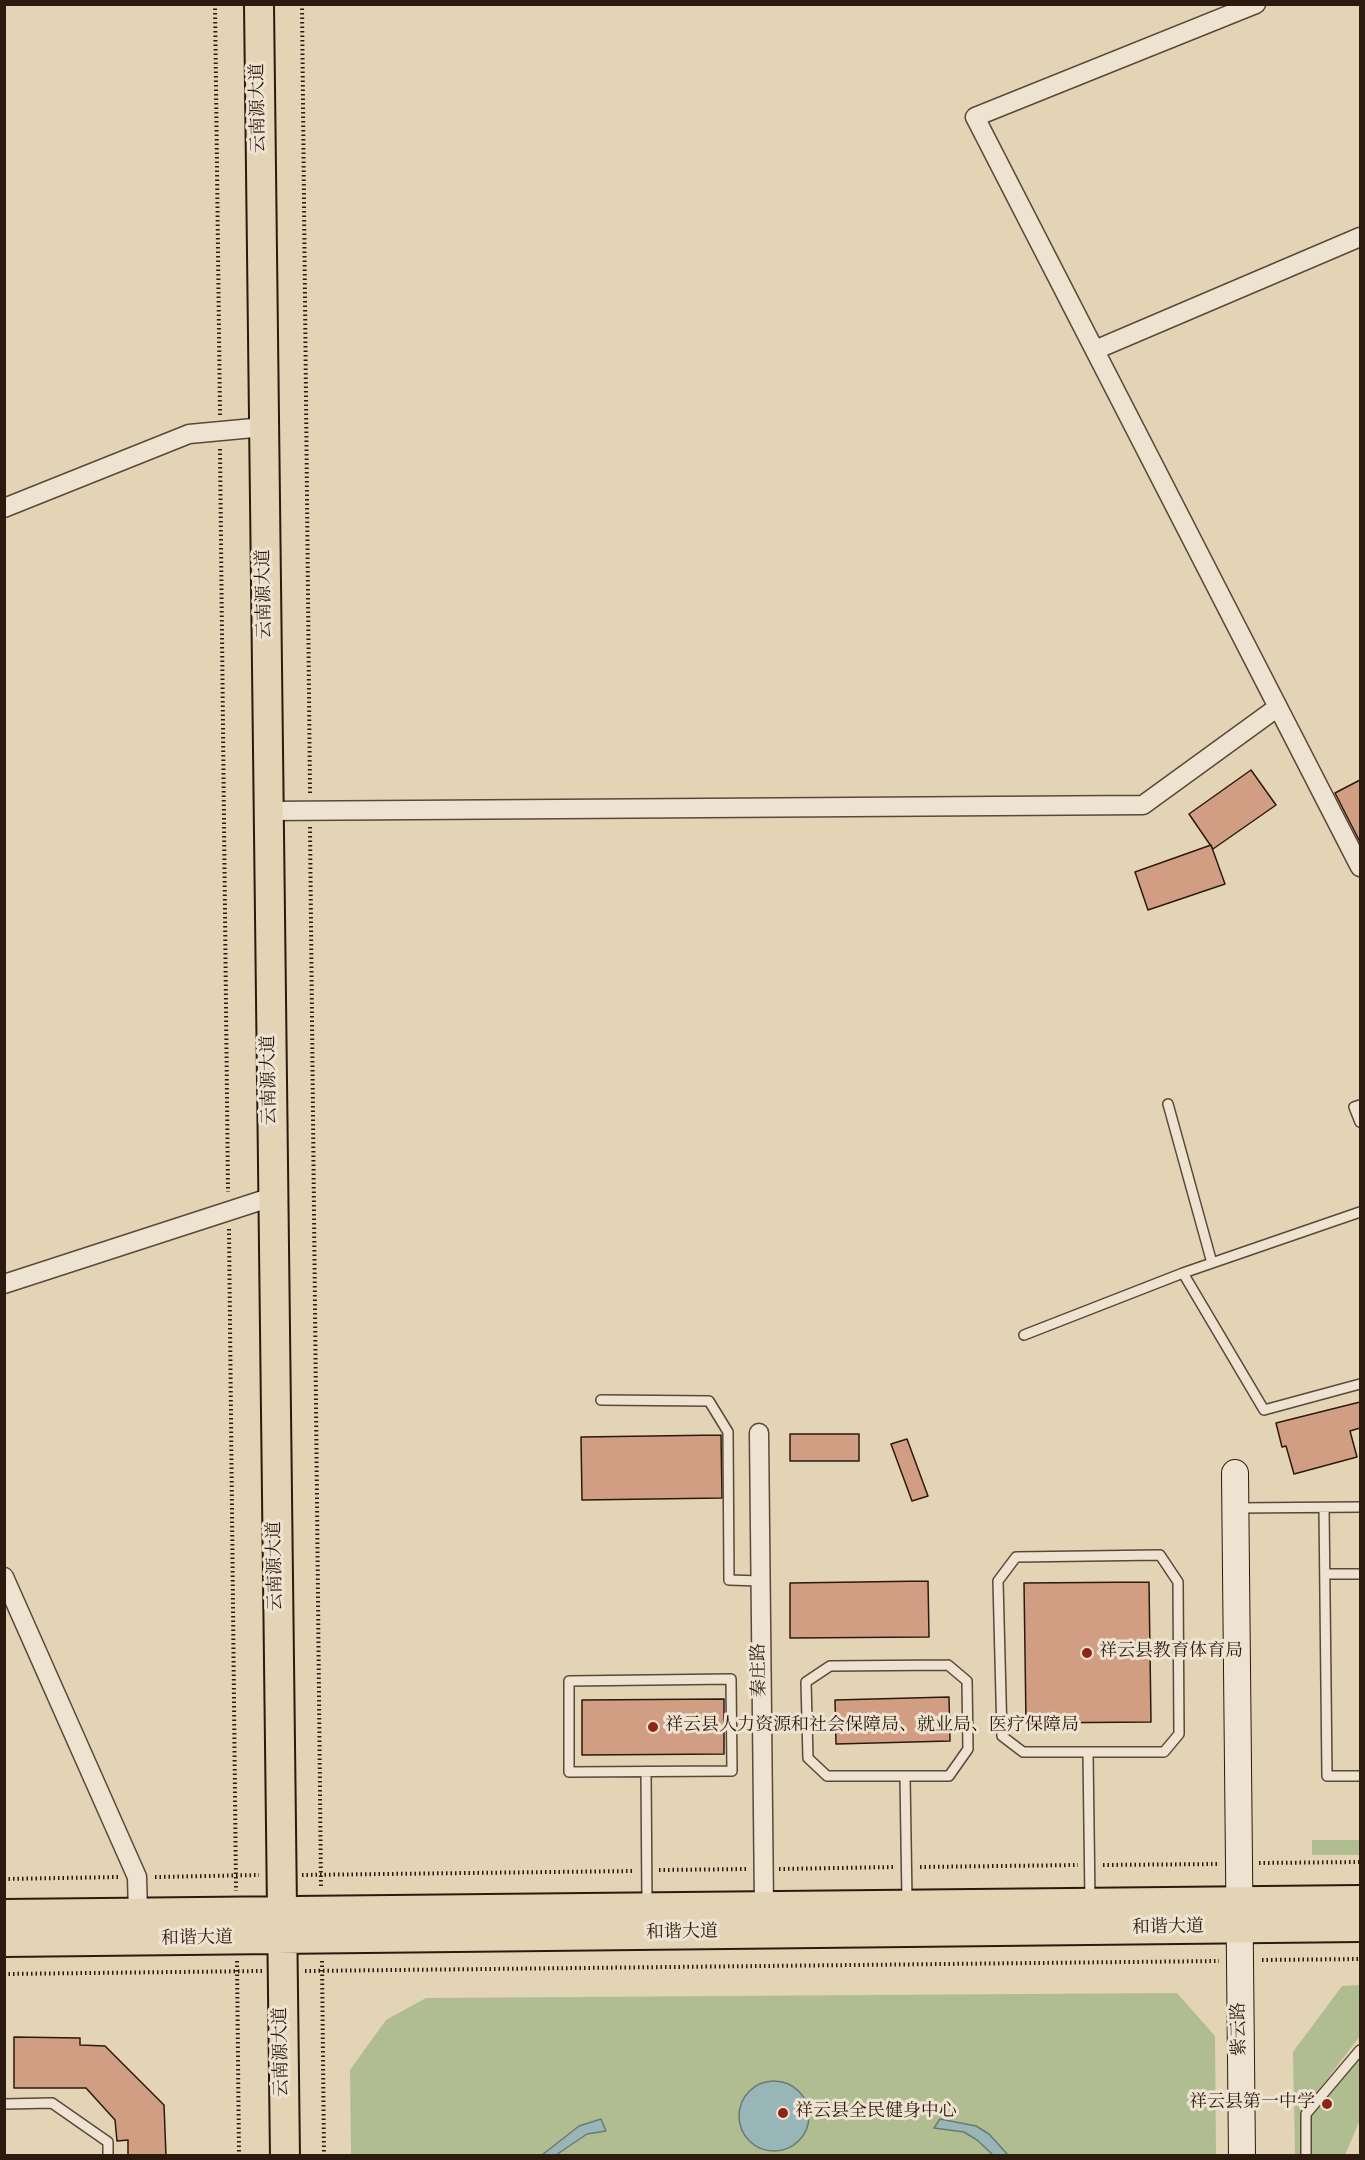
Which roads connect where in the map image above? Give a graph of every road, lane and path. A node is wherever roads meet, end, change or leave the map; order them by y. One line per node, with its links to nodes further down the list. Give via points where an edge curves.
1 (215, 4): 8 (path)
2 (259, 4): 7 (main road, 云南源大道)
3 (302, 4): 12 (path)
4 (1256, 4): 6 (street, via 975,117)
5 (1360, 237): 6 (street)
6 (1095, 350): 10 (street)
7 (264, 428): 8 (street); 11 (main road, 云南源大道)
8 (220, 430): 9 (street, via 189,434); 18 (path)
9 (4, 508)
10 (1278, 707): 12 (street, via 1143,805); 13 (street)
11 (268, 810): 12 (street); 17 (main road, 云南源大道)
12 (310, 810): 46 (path)
13 (1360, 867)
14 (1168, 1104): 20 (lane)
15 (1360, 1105): 16 (lane, via 1354,1107)
16 (1360, 1122)
17 (272, 1197): 18 (street); 45 (main road, 云南源大道)
18 (229, 1211): 22 (street); 47 (path)
19 (1360, 1212): 20 (lane)
20 (1212, 1263): 21 (lane)
21 (1183, 1273): 23 (lane); 24 (lane, via 1264,1410)
22 (4, 1284)
23 (1024, 1335)
24 (1360, 1384)
25 (601, 1400): 34 (lane, via 709,1401 728,1432 729,1580)
26 (759, 1433): 34 (street, 秦庄路)
27 (1234, 1473): 29 (street, 紫云路)
28 (1360, 1507): 30 (lane)
29 (1235, 1508): 30 (lane); 40 (street, 紫云路)
30 (1324, 1508): 31 (lane)
31 (1325, 1574): 32 (lane); 37 (lane, via 1327,1776)
32 (1360, 1574)
33 (4, 1577): 48 (street)
34 (760, 1581): 43 (street, 秦庄路)
35 (1088, 1753): 35 (lane, via 1164,1752 1179,1734 1178,1582 1160,1555 1016,1557 998,1581 1002,1736 1023,1752); 41 (lane)
36 (646, 1772): 36 (lane, via 570,1772 569,1681 730,1679 732,1771); 44 (lane)
37 (1360, 1776)
38 (905, 1777): 38 (lane, via 949,1776 968,1749 967,1681 948,1665 830,1666 806,1682 807,1758 827,1776); 42 (lane)
39 (1360, 1862): 40 (path)
40 (1239, 1863): 41 (path); 59 (street, 紫云路)
41 (1090, 1865): 42 (path); 51 (lane)
42 (906, 1867): 43 (path); 52 (lane)
43 (764, 1869): 44 (path); 53 (street, 秦庄路)
44 (647, 1871): 46 (path); 54 (lane)
45 (280, 1875): 46 (path); 47 (path); 55 (main road, 云南源大道)
46 (321, 1875): 56 (path)
47 (236, 1876): 48 (path); 60 (path)
48 (137, 1877): 49 (path); 57 (street)
49 (4, 1879)
50 (1360, 1900): 59 (main road, 和谐大道)
51 (1090, 1902): 52 (main road, 和谐大道); 59 (main road, 和谐大道)
52 (907, 1904): 53 (main road, 和谐大道)
53 (764, 1906): 54 (main road, 和谐大道)
54 (647, 1907): 56 (main road, 和谐大道)
55 (282, 1911): 56 (main road, 和谐大道); 60 (main road, 和谐大道); 62 (main road, 云南源大道)
56 (321, 1911)
57 (138, 1913): 58 (main road, 和谐大道); 60 (main road, 和谐大道)
58 (4, 1914)
59 (1240, 1915): 61 (main road, 和谐大道); 63 (main road, 和谐大道); 66 (street, 紫云路)
60 (237, 1926): 62 (main road, 和谐大道); 64 (main road, 和谐大道); 69 (path)
61 (1360, 1927)
62 (282, 1939): 63 (main road, 和谐大道); 67 (main road, 云南源大道)
63 (321, 1939): 68 (path)
64 (4, 1942)
65 (1360, 1959): 66 (path)
66 (1240, 1961): 68 (path); 77 (street, 紫云路)
67 (283, 1971): 68 (path); 69 (path); 75 (main road, 云南源大道)
68 (322, 1971): 76 (path)
69 (237, 1972): 70 (path); 74 (path)
70 (4, 1974)
71 (1360, 2050): 78 (lane, via 1306,2114)
72 (4, 2104): 73 (lane, via 52,2103 108,2142)
73 (108, 2156)
74 (239, 2156)
75 (285, 2156)
76 (324, 2156)
77 (1242, 2156)
78 (1306, 2156)

